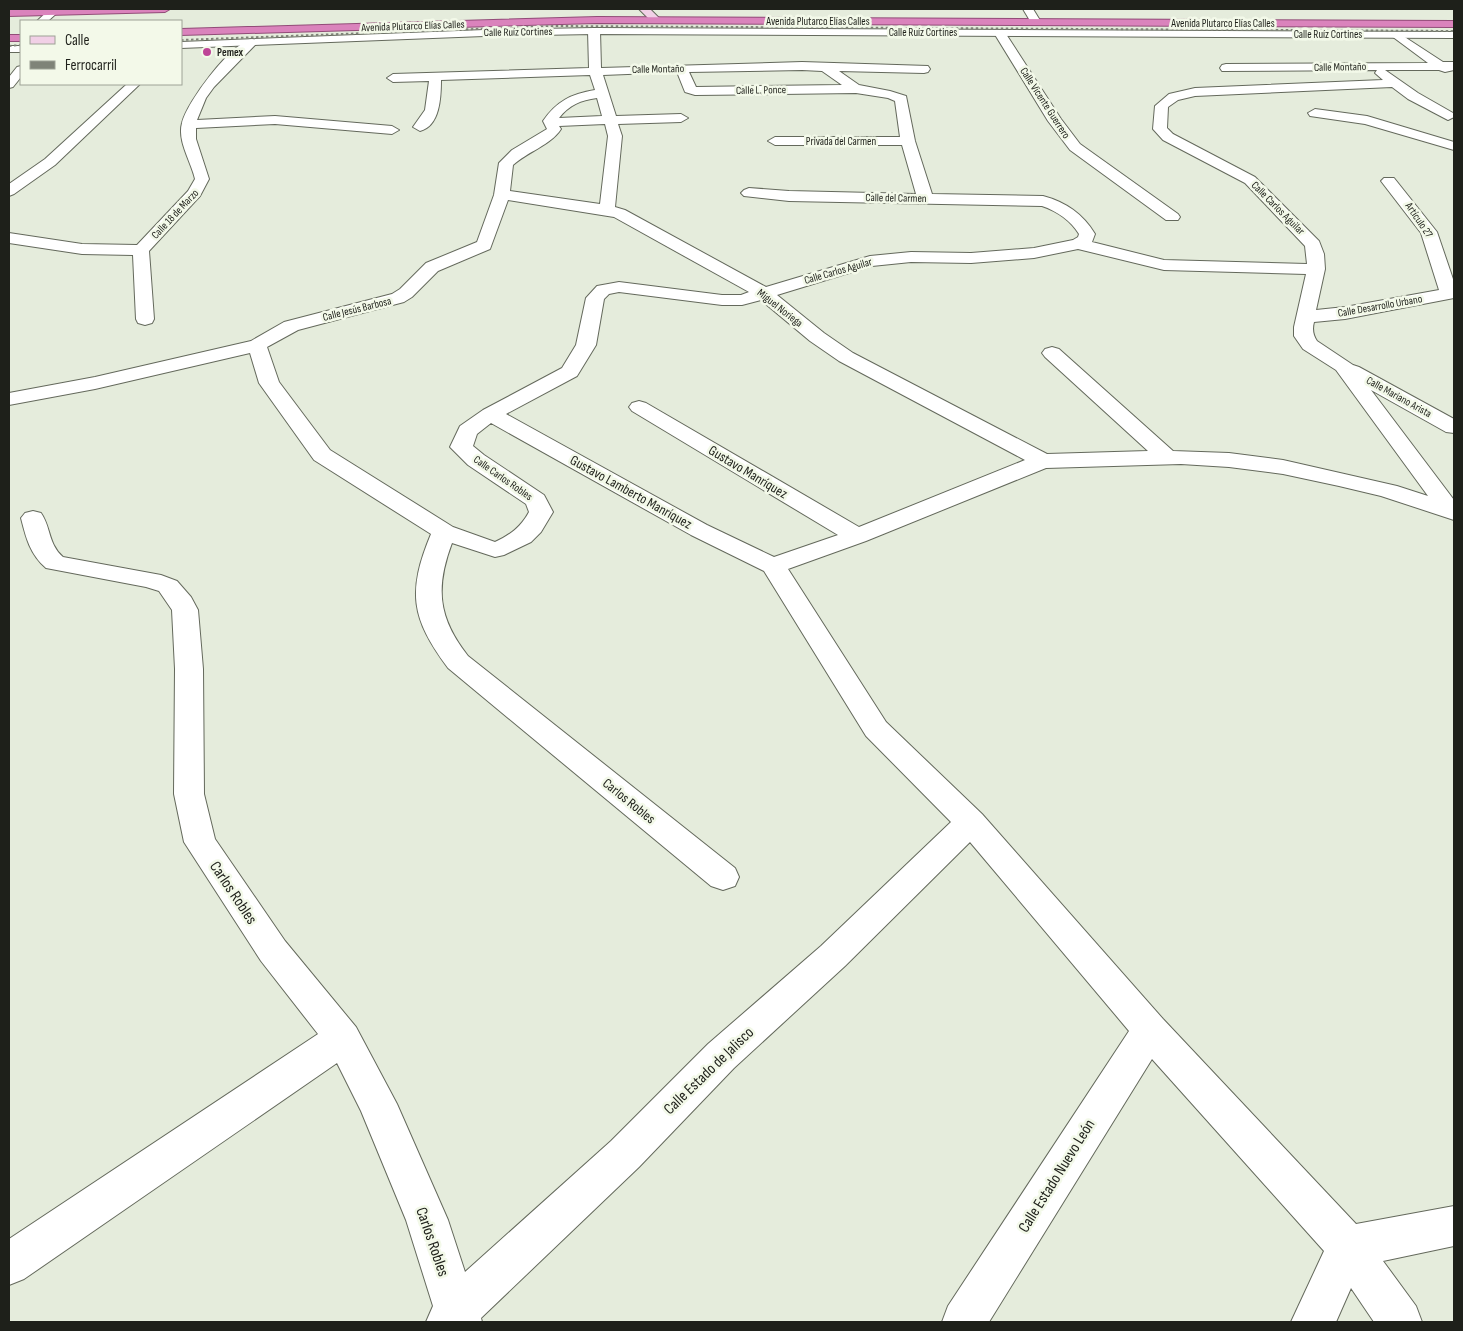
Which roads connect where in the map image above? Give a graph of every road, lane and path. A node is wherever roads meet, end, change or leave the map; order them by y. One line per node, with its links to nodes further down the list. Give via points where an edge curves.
1 (165, 9): 5 (highway)
2 (644, 9): 9 (main road)
3 (816, 9): 10 (street)
4 (1028, 9): 11 (street)
5 (74, 10): 6 (highway)
6 (53, 12): 7 (highway); 8 (street)
7 (9, 15): 13 (highway, via 20,20)
8 (43, 20)
9 (656, 20): 10 (highway, Avenida Plutarco Elías Calles); 14 (highway, Avenida Plutarco Elías Calles)
10 (819, 21): 11 (highway, Avenida Plutarco Elías Calles)
11 (1036, 22): 12 (highway, Avenida Plutarco Elías Calles)
12 (1454, 24)
13 (14, 26)
14 (399, 26): 16 (highway, Avenida Plutarco Elías Calles); 21 (highway)
15 (594, 30): 17 (street, Calle Ruíz Cortines); 21 (street, Calle Ruíz Cortines); 30 (street)
16 (182, 32)
17 (1000, 32): 18 (street, Calle Ruíz Cortines); 57 (street, Calle Vicente Guerrero, via 1055,121 1075,147)
18 (1397, 35): 19 (street, Calle Ruíz Cortines); 24 (street)
19 (1454, 35)
20 (182, 37): 21 (highway)
21 (249, 38): 22 (street, Calle Ruíz Cortines); 45 (street, via 201,96)
22 (182, 45)
23 (1372, 66): 24 (street, Calle Montaño); 28 (street, Calle Montaño); 35 (street)
24 (1440, 66): 25 (street, Calle Montaño); 32 (street)
25 (1454, 66)
26 (820, 67): 27 (street, Calle Montaño); 29 (street, Calle Montaño); 38 (street, via 830,69)
27 (681, 68): 30 (street, Calle Montaño); 38 (street, Calle L. Ponce, via 689,89 695,91)
28 (1226, 68)
29 (924, 69)
30 (595, 70): 33 (street, Calle Montaño, via 502,76); 39 (street)
31 (20, 71): 36 (street)
32 (1454, 71)
33 (435, 76): 34 (street, Calle Montaño); 46 (street, via 435,102 428,119)
34 (393, 78)
35 (1397, 83): 41 (street); 61 (street, Calle Carlos Aguilar, via 1195,92 1174,97 1162,106 1160,129 1168,137 1250,180 1305,235 1316,254)
36 (9, 84)
37 (133, 85): 52 (street, via 50,162)
38 (855, 88): 49 (street, via 901,99)
39 (602, 93): 43 (street); 44 (street, Calle Jesús Barbosa, via 579,96 568,102 555,112)
40 (1315, 113): 50 (street, via 1366,120)
41 (1448, 116)
42 (682, 118): 43 (street)
43 (610, 121): 44 (street); 56 (street, via 616,143)
44 (551, 122): 54 (street, Calle Jesús Barbosa, via 552,132 506,163)
45 (188, 124): 47 (street, via 275,120); 60 (street, Calle 18 de Marzo, via 189,139 201,173 200,186)
46 (420, 127)
47 (392, 130)
48 (775, 141): 49 (street, Privada del Carmen)
49 (908, 141): 55 (street)
50 (1454, 146)
51 (1389, 181): 63 (street, Artículo 27, via 1428,232)
52 (9, 191)
53 (749, 193): 55 (street, Calle del Carmen)
54 (502, 195): 56 (street, Miguel Noriega); 66 (street, Calle Jesús Barbosa, via 484,245 432,267 406,293 389,302 292,326)
55 (925, 198): 59 (street, Calle del Carmen, via 1043,201 1054,204 1083,226)
56 (607, 210): 62 (street, Miguel Noriega, via 619,213)
57 (1172, 217)
58 (9, 238): 60 (street, via 82,249)
59 (1083, 239): 61 (street, via 1164,265); 62 (street, Calle Carlos Aguilar, via 1034,253 1002,257 911,257 870,261)
60 (141, 250): 65 (street, Calle 18 de Marzo)
61 (1316, 269): 64 (street, Calle Carlos Aguilar)
62 (764, 293): 71 (street, Calle Carlos Robles, via 734,301 605,288 595,298 586,345 570,372); 74 (street, Miguel Noriega, via 846,357)
63 (1453, 296): 64 (street, Calle Desarrollo Urbano)
64 (1305, 317): 68 (street, Calle Carlos Aguilar, via 1304,336 1310,345)
65 (145, 319)
66 (257, 345): 69 (street, Calle Jesús Barbosa, via 95,383); 77 (street, Calle Carlos Robles, via 270,383 322,455)
67 (1052, 353): 73 (street)
68 (1343, 366): 72 (street, Calle Mariano Arista); 75 (street, Calle Carlos Aguilar)
69 (9, 399)
70 (640, 407): 78 (street, Gustavo Manríquez)
71 (490, 414): 77 (street, Calle Carlos Robles, via 468,431 461,447 536,500 541,512 533,528 518,541 495,550); 79 (street, Gustavo Lamberto Manríquez, via 699,530)
72 (1454, 427)
73 (1167, 457): 74 (street); 75 (street, via 1283,467 1389,491)
74 (1043, 461): 78 (street)
75 (1453, 512)
76 (33, 518): 83 (street, Carlos Robles, via 40,548 55,563 152,580 168,586 178,598 185,610 190,794 200,842 273,951)
77 (444, 532): 81 (street, Carlos Robles, via 432,559 426,593 440,636 458,662)
78 (857, 536): 79 (street)
79 (773, 566): 80 (street, via 876,729)
80 (971, 822): 82 (street); 87 (street, Calle Estado de Jalisco, via 833,956 721,1056)
81 (723, 877)
82 (1150, 1030): 85 (street); 88 (street, Calle Estado Nuevo León)
83 (343, 1038): 86 (street); 87 (street, Carlos Robles, via 378,1104 426,1220)
84 (1454, 1226): 85 (street)
85 (1348, 1248): 89 (street); 90 (street)
86 (9, 1264)
87 (455, 1319)
88 (964, 1322)
89 (1313, 1322)
90 (1400, 1322)

